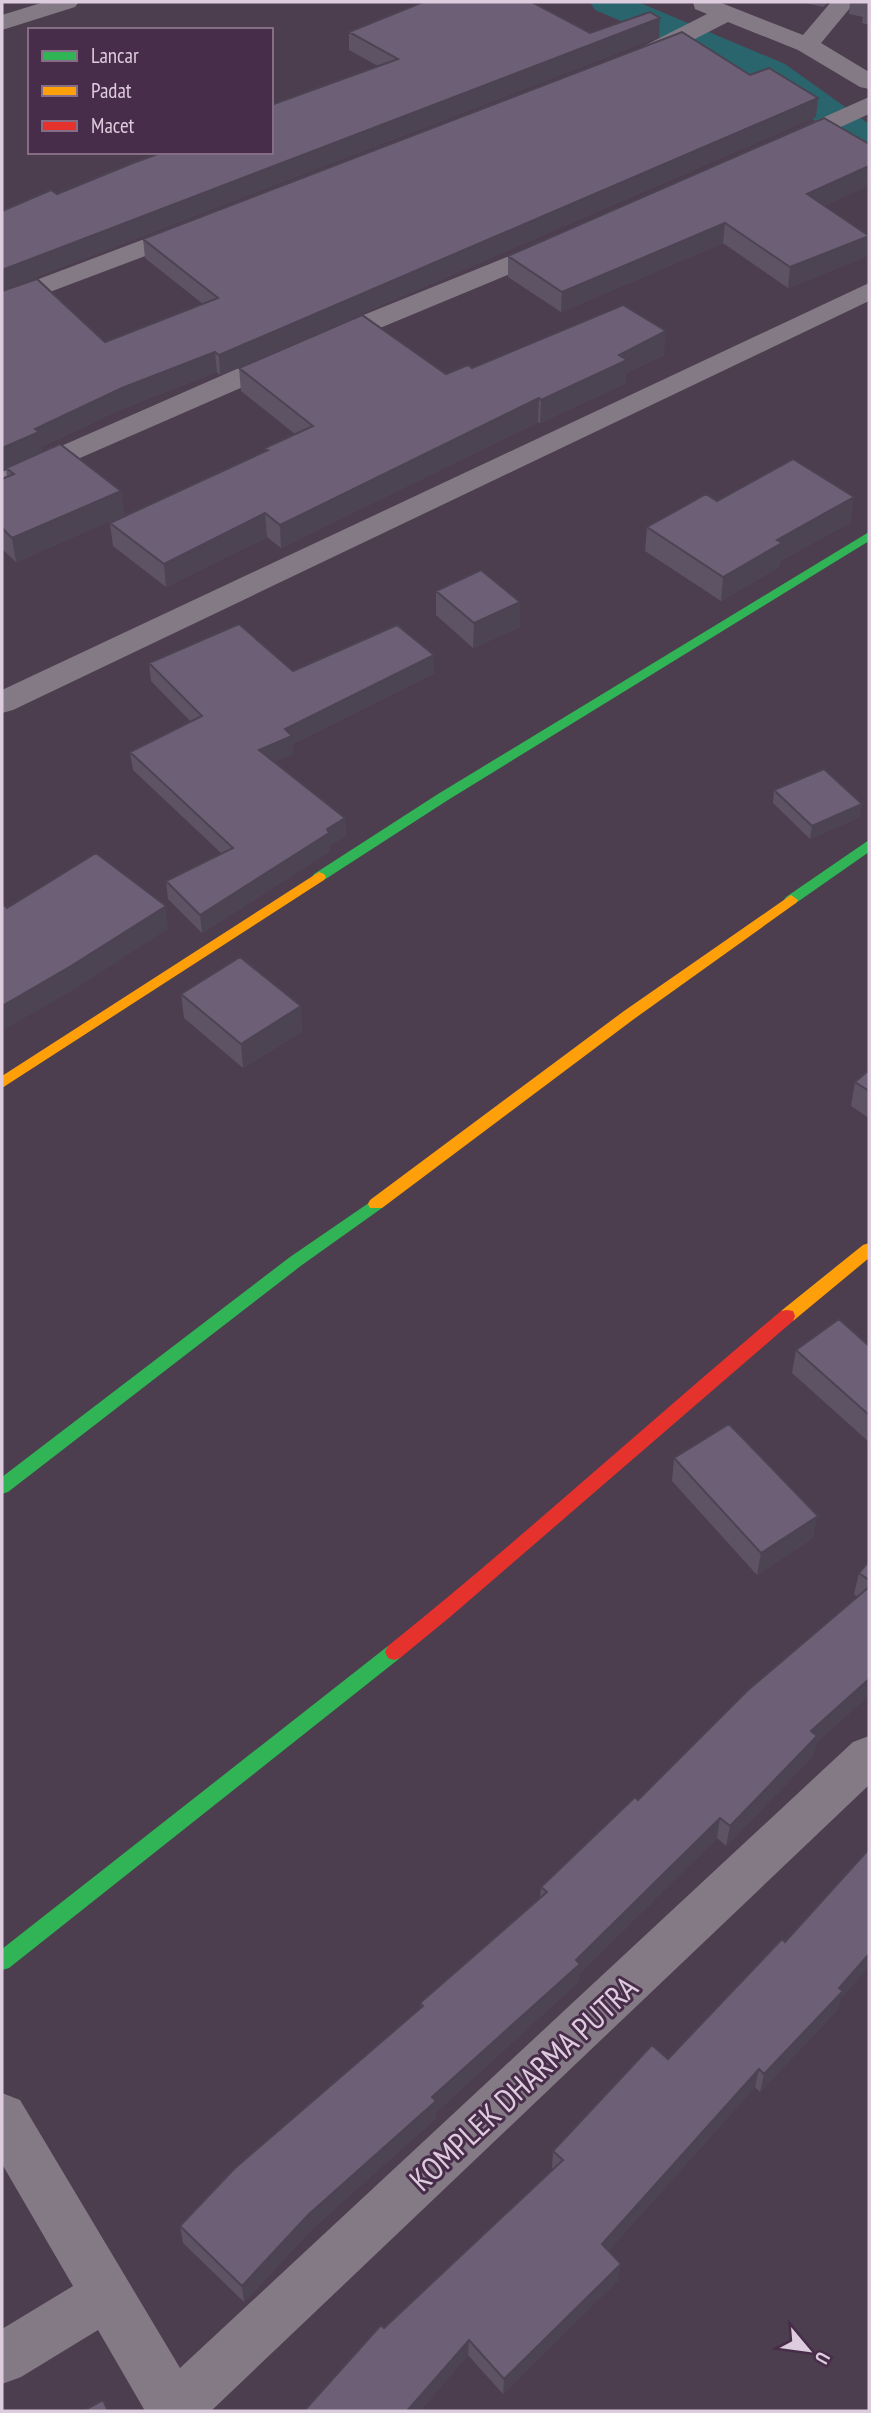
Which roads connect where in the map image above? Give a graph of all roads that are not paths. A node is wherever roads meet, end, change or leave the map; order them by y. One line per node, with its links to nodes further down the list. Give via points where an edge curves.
1 (67, 2): 5 (street)
2 (698, 2): 4 (street)
3 (843, 2): 6 (street)
4 (723, 15): 6 (street); 7 (street)
5 (2, 23)
6 (807, 45): 8 (street)
7 (620, 65)
8 (868, 98): 9 (street)
9 (761, 154)
10 (217, 219): 13 (street)
11 (584, 233): 14 (street)
12 (869, 291): 16 (street)
13 (2, 302)
14 (2, 483)
15 (869, 537): 18 (street, via 443,797)
16 (2, 703)
17 (869, 845): 20 (street, via 296,1261)
18 (2, 1083)
19 (869, 1249): 22 (street, via 718,1373 467,1594)
20 (2, 1487)
21 (869, 1756): 26 (street, KOMPLEK DHARMA PUTRA)
22 (2, 1961)
23 (2, 2117): 24 (street)
24 (107, 2295): 25 (street); 26 (street)
25 (2, 2358)
26 (175, 2410)

